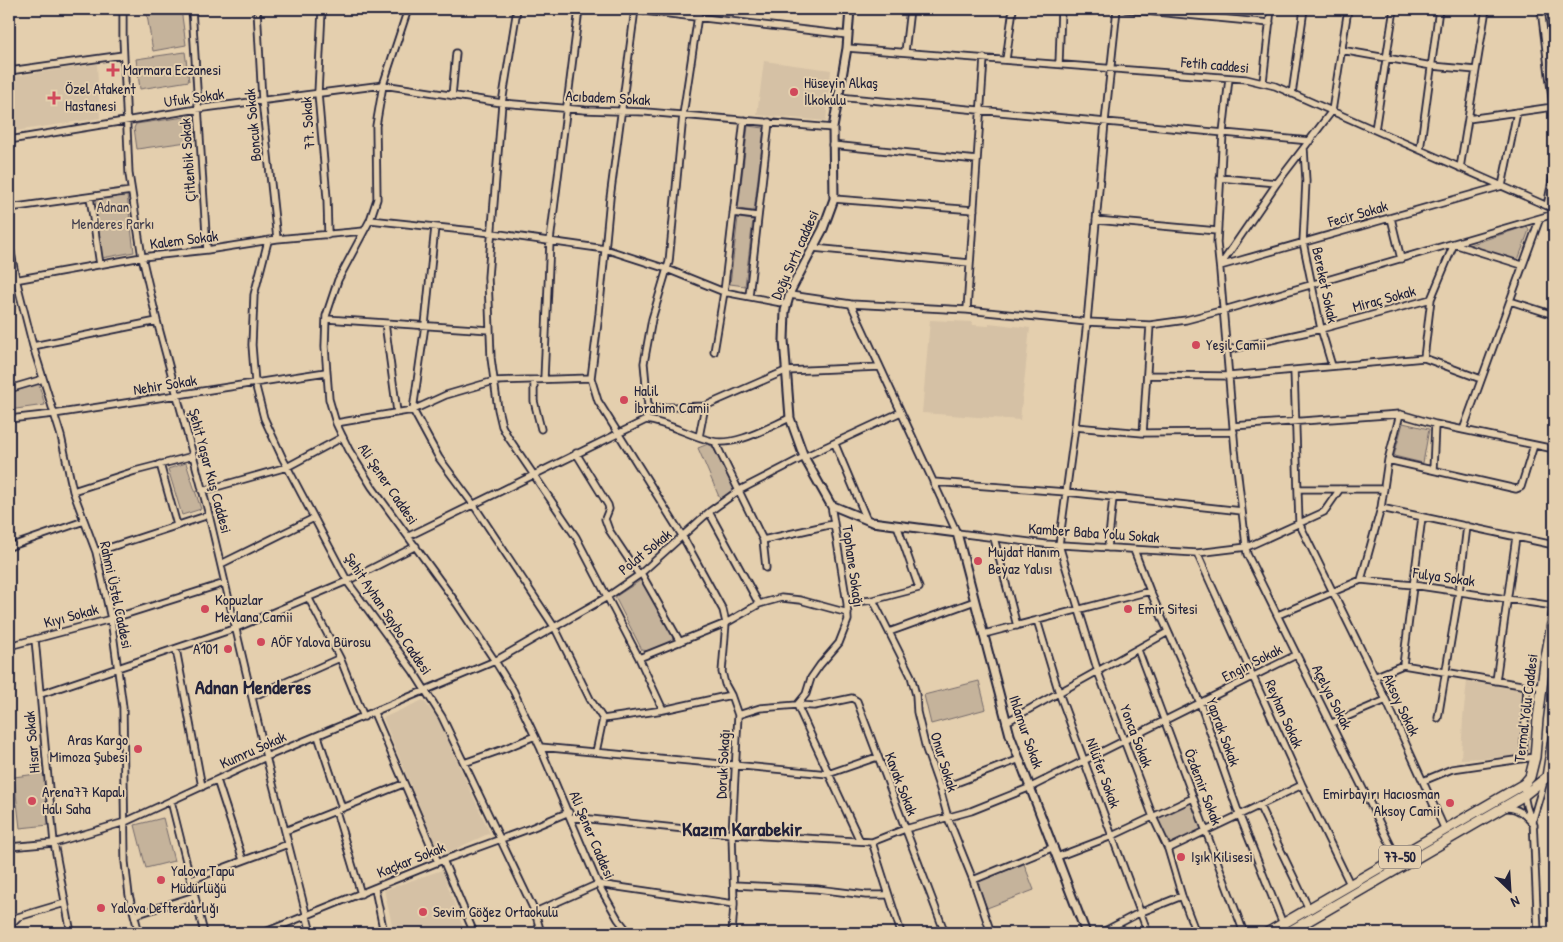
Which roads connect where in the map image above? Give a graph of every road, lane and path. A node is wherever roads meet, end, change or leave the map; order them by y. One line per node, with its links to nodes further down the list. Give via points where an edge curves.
1 (123, 9): 33 (street, Şehit Yaşar Kuş Caddesi)
2 (192, 9): 53 (street, Çitlenbik Sokak)
3 (257, 9): 49 (street, Boncuk Sokak)
4 (322, 9): 45 (street, 77. Sokak)
5 (408, 9): 44 (street, Ali Şener Caddesi)
6 (517, 9): 50 (street)
7 (579, 9): 52 (street)
8 (627, 9): 9 (street)
9 (635, 9): 24 (street); 55 (street)
10 (699, 9): 24 (street)
11 (850, 9): 26 (street, Doğu Sırtı caddesi)
12 (910, 9): 30 (street)
13 (1013, 9): 36 (street)
14 (1061, 9): 37 (street)
15 (1117, 9): 39 (street)
16 (1125, 9): 25 (street)
17 (1271, 9): 25 (street)
18 (1304, 9): 46 (street)
19 (1348, 9): 28 (street)
20 (1394, 9): 35 (street)
21 (1439, 9): 38 (street)
22 (1486, 9): 41 (street)
23 (1541, 9): 31 (street)
24 (698, 16): 26 (street); 58 (street)
25 (1270, 22): 43 (street)
26 (848, 34): 27 (street, Doğu Sırtı caddesi)
27 (847, 48): 30 (street, Fetih caddesi); 48 (street, Doğu Sırtı caddesi)
28 (1341, 50): 35 (street); 56 (street)
29 (1554, 51): 31 (street)
30 (905, 52): 34 (street, Fetih caddesi)
31 (1546, 52): 51 (street)
32 (456, 53): 47 (street)
33 (123, 55): 40 (street); 62 (street, Şehit Yaşar Kuş Caddesi)
34 (984, 58): 36 (street, Fetih caddesi); 54 (street)
35 (1386, 59): 38 (street); 66 (street)
36 (1006, 60): 37 (street, Fetih caddesi)
37 (1059, 64): 39 (street, Fetih caddesi)
38 (1432, 66): 41 (street); 72 (street)
39 (1111, 68): 42 (street, Fetih caddesi); 64 (street)
40 (9, 70)
41 (1476, 70): 60 (street)
42 (1229, 78): 43 (street, Fetih caddesi); 67 (street, Açelya Sokak)
43 (1263, 82): 46 (street, Fetih caddesi)
44 (383, 86): 45 (street, Ufuk Sokak); 47 (street, Acıbadem Sokak); 91 (street, Ali Şener Caddesi, via 376,126 377,199)
45 (318, 93): 49 (street, Ufuk Sokak); 97 (street, 77. Sokak)
46 (1292, 94): 56 (street, Fetih caddesi)
47 (452, 96): 50 (street, Acıbadem Sokak)
48 (838, 97): 54 (street); 65 (street, Doğu Sırtı caddesi)
49 (262, 100): 53 (street, Ufuk Sokak); 98 (street, Boncuk Sokak)
50 (502, 103): 52 (street, Acıbadem Sokak); 96 (street)
51 (1553, 103): 57 (street); 59 (street)
52 (565, 108): 55 (street, Acıbadem Sokak); 100 (street)
53 (197, 109): 62 (street, Ufuk Sokak); 106 (street, Çitlenbik Sokak)
54 (981, 110): 64 (street); 73 (street)
55 (622, 111): 58 (street, Acıbadem Sokak); 105 (street)
56 (1332, 111): 66 (street, Fetih caddesi); 69 (street)
57 (1517, 112): 60 (street); 78 (street)
58 (683, 115): 61 (street, Acıbadem Sokak); 113 (street)
59 (1554, 115)
60 (1468, 119): 74 (street)
61 (744, 120): 63 (street, Acıbadem Sokak); 86 (street)
62 (126, 121): 68 (street, Ufuk Sokak); 79 (street, Şehit Yaşar Kuş Caddesi)
63 (769, 122): 65 (street, Acıbadem Sokak); 88 (street)
64 (1105, 122): 67 (street); 92 (street)
65 (833, 128): 70 (street, Doğu Sırtı caddesi)
66 (1375, 130): 72 (street, Fetih caddesi)
67 (1223, 133): 69 (street); 76 (street, Açelya Sokak)
68 (9, 140)
69 (1310, 141): 71 (street)
70 (832, 145): 73 (street); 81 (street, Doğu Sırtı caddesi)
71 (1304, 148): 77 (street); 102 (street, Bereket Sokak)
72 (1420, 150): 74 (street, Fetih caddesi)
73 (978, 160): 85 (street)
74 (1460, 168): 78 (street, Fetih caddesi)
75 (1554, 171): 82 (street)
76 (1220, 178): 77 (street); 95 (street, Açelya Sokak)
77 (1277, 183): 112 (street)
78 (1502, 186): 82 (street, Fetih caddesi); 89 (street, Fecir Sokak)
79 (131, 191): 80 (street); 107 (street, Şehit Yaşar Kuş Caddesi)
80 (90, 197): 83 (street); 110 (street)
81 (834, 199): 85 (street); 104 (street, Doğu Sırtı caddesi)
82 (1547, 206): 84 (street, Fetih caddesi)
83 (9, 208)
84 (1554, 209)
85 (974, 210): 109 (street)
86 (733, 213): 88 (street); 117 (street)
87 (1554, 214): 90 (street)
88 (757, 216): 119 (street)
89 (1391, 218): 102 (street, Fecir Sokak); 108 (street)
90 (1540, 218): 103 (street); 111 (street)
91 (370, 220): 93 (street); 94 (street, Ali Şener Caddesi)
92 (1096, 220): 95 (street); 129 (street)
93 (435, 227): 96 (street); 131 (street)
94 (364, 230): 97 (street, Kalem Sokak); 127 (street, Ali Şener Caddesi, via 338,280)
95 (1217, 231): 112 (street, Açelya Sokak)
96 (492, 233): 100 (street); 134 (street, via 488,277)
97 (328, 235): 98 (street, Kalem Sokak)
98 (277, 239): 99 (street, Kalem Sokak)
99 (268, 241): 106 (street, Kalem Sokak); 152 (street, Şehit Ayhan Saybo Caddesi, via 254,295 252,345)
100 (550, 241): 105 (street); 148 (street)
101 (9, 242): 114 (street, Rahmi Üstel Caddesi)
102 (1303, 242): 112 (street, Fecir Sokak); 116 (street, Bereket Sokak)
103 (1454, 244): 108 (street); 111 (street); 120 (street)
104 (813, 248): 109 (street); 118 (street, Doğu Sırtı caddesi)
105 (606, 249): 113 (street); 146 (street)
106 (207, 250): 107 (street, Kalem Sokak)
107 (142, 257): 110 (street, Kalem Sokak); 128 (street, Şehit Yaşar Kuş Caddesi)
108 (1401, 259): 116 (street)
109 (970, 263): 124 (street)
110 (100, 265): 114 (street, Kalem Sokak)
111 (1522, 265): 121 (street)
112 (1220, 266): 125 (street, Açelya Sokak)
113 (667, 269): 117 (street); 156 (street, via 652,319 644,363)
114 (16, 279): 115 (street, Kalem Sokak); 135 (street, Rahmi Üstel Caddesi)
115 (9, 281)
116 (1313, 284): 125 (street); 133 (street, Bereket Sokak)
117 (724, 292): 119 (street); 137 (street)
118 (790, 295): 122 (street, Doğu Sırtı caddesi); 123 (street)
119 (749, 296): 122 (street)
120 (1430, 299): 133 (street, Miraç Sokak); 138 (street)
121 (1510, 301): 126 (street); 149 (street)
122 (787, 304): 142 (street, Doğu Sırtı caddesi)
123 (851, 304): 124 (street); 140 (street)
124 (967, 310): 129 (street)
125 (1224, 310): 132 (street); 136 (street, Açelya Sokak)
126 (1554, 315)
127 (326, 319): 130 (street); 143 (street, Ali Şener Caddesi)
128 (157, 321): 135 (street); 154 (street, Şehit Yaşar Kuş Caddesi)
129 (1087, 322): 132 (street); 168 (street)
130 (384, 323): 131 (street); 158 (street)
131 (425, 325): 134 (street); 157 (street)
132 (1150, 325): 144 (street)
133 (1322, 329): 136 (street, Miraç Sokak); 139 (street, Bereket Sokak)
134 (490, 330): 151 (street)
135 (33, 346): 147 (street, Rahmi Üstel Caddesi)
136 (1227, 350): 145 (street, Açelya Sokak)
137 (714, 352)
138 (1424, 358): 139 (street); 149 (street)
139 (1332, 366): 141 (street)
140 (880, 367): 142 (street); 159 (street)
141 (1294, 370): 145 (street); 165 (street)
142 (785, 371): 155 (street); 162 (street, Doğu Sırtı caddesi)
143 (326, 372): 152 (street, Nehir Sokak); 166 (street, Ali Şener Caddesi)
144 (1147, 375): 145 (street); 173 (street)
145 (1229, 376): 170 (street, Açelya Sokak)
146 (591, 378): 148 (street); 172 (street, via 598,401)
147 (43, 379): 153 (street); 160 (street, Rahmi Üstel Caddesi)
148 (544, 379): 150 (street)
149 (1481, 379): 171 (street)
150 (534, 380): 151 (street); 169 (street, via 534,401)
151 (494, 381): 157 (street); 187 (street, via 502,426)
152 (255, 383): 154 (street, Nehir Sokak); 185 (street, Şehit Ayhan Saybo Caddesi, via 264,418)
153 (9, 389)
154 (178, 396): 160 (street, Nehir Sokak); 181 (street, Şehit Yaşar Kuş Caddesi)
155 (705, 406): 156 (street); 175 (street)
156 (648, 408): 164 (street)
157 (413, 410): 158 (street); 197 (street, via 439,458)
158 (397, 412): 166 (street)
159 (901, 412): 177 (street, Polat Sokak); 188 (street)
160 (54, 414): 163 (street, Nehir Sokak); 192 (street, Rahmi Üstel Caddesi)
161 (1400, 414): 165 (street); 167 (street); 183 (street)
162 (790, 418): 176 (street, via 732,441); 182 (street, Doğu Sırtı caddesi)
163 (9, 419)
164 (646, 420): 172 (street); 175 (street)
165 (1296, 421): 170 (street); 189 (street)
166 (336, 423): 174 (street, Ali Şener Caddesi)
167 (1435, 424): 171 (street); 186 (street)
168 (1075, 427): 173 (street); 195 (street)
169 (541, 429)
170 (1233, 429): 173 (street); 200 (street, Açelya Sokak)
171 (1463, 430): 178 (street)
172 (618, 433): 180 (street); 215 (street)
173 (1143, 433)
174 (343, 437): 185 (street); 213 (street, Ali Şener Caddesi, via 372,487)
175 (699, 437): 176 (street)
176 (714, 442): 194 (street)
177 (835, 444): 182 (street, Polat Sokak); 205 (street)
178 (1534, 445): 179 (street); 186 (street, via 1521,487 1516,489)
179 (1554, 449)
180 (576, 453): 187 (street); 229 (street, via 608,505 605,519 610,530)
181 (193, 456): 184 (street); 193 (street, Şehit Yaşar Kuş Caddesi)
182 (804, 457): 194 (street, Polat Sokak); 198 (street, Doğu Sırtı caddesi)
183 (1388, 460): 186 (street); 191 (street)
184 (160, 464): 192 (street); 209 (street)
185 (287, 467): 193 (street); 204 (street, Şehit Ayhan Saybo Caddesi)
186 (1433, 470)
187 (534, 474): 197 (street); 238 (street, via 576,537)
188 (933, 482): 195 (street); 212 (street)
189 (1298, 489): 190 (street); 207 (street)
190 (1340, 489): 191 (street); 207 (street, Kamber Baba Yolu Sokak, via 1324,512)
191 (1384, 489): 199 (street)
192 (73, 491): 206 (street, Rahmi Üstel Caddesi)
193 (202, 491): 202 (street, Şehit Yaşar Kuş Caddesi)
194 (738, 491): 201 (street, Polat Sokak); 217 (street)
195 (1066, 492): 196 (street); 220 (street)
196 (1113, 497): 200 (street); 223 (street)
197 (473, 504): 213 (street); 254 (street)
198 (831, 505): 205 (street, Kamber Baba Yolu Sokak); 208 (street, Tophane Sokağı)
199 (1381, 508): 203 (street); 230 (street)
200 (1242, 510): 222 (street, Açelya Sokak)
201 (709, 512): 215 (street, Polat Sokak); 243 (street)
202 (209, 515): 209 (street); 227 (street, Şehit Yaşar Kuş Caddesi)
203 (1422, 517): 211 (street); 233 (street)
204 (314, 518): 227 (street); 231 (street, Şehit Ayhan Saybo Caddesi)
205 (867, 520): 210 (street, Kamber Baba Yolu Sokak)
206 (84, 521): 219 (street); 225 (street, Rahmi Üstel Caddesi)
207 (1299, 523): 222 (street, Kamber Baba Yolu Sokak); 235 (street, Aksoy Sokak)
208 (833, 524): 217 (street); 242 (street, Tophane Sokağı)
209 (177, 525): 225 (street)
210 (897, 525): 212 (street, Kamber Baba Yolu Sokak); 240 (street, via 919,588)
211 (1467, 526): 214 (street); 236 (street)
212 (957, 534): 216 (street, Kamber Baba Yolu Sokak); 241 (street, Ihlamur Sokak)
213 (409, 536): 221 (street, Ali Şener Caddesi)
214 (1516, 537): 218 (street); 239 (street)
215 (683, 538): 229 (street, Polat Sokak); 251 (street, via 723,610)
216 (994, 538): 220 (street, Kamber Baba Yolu Sokak); 252 (street)
217 (762, 540): 228 (street)
218 (1554, 544)
219 (9, 545)
220 (1059, 545): 223 (street, Kamber Baba Yolu Sokak); 245 (street, Yonca Sokak)
221 (416, 546): 231 (street); 266 (street, Ali Şener Caddesi)
222 (1246, 547): 226 (street, Kamber Baba Yolu Sokak); 248 (street, Açelya Sokak)
223 (1108, 548): 224 (street, Kamber Baba Yolu Sokak)
224 (1134, 550): 226 (street, Kamber Baba Yolu Sokak); 234 (street, Yaprak Sokak)
225 (96, 552): 249 (street, Rahmi Üstel Caddesi)
226 (1197, 554): 271 (street, Reyhan Sokak)
227 (221, 564): 232 (street, Şehit Yaşar Kuş Caddesi)
228 (766, 568)
229 (640, 574): 238 (street, Polat Sokak); 259 (street)
230 (1361, 580): 233 (street, Fulya Sokak); 235 (street, Fulya Sokak)
231 (347, 581): 237 (street); 276 (street, Şehit Ayhan Saybo Caddesi)
232 (225, 583): 249 (street, Kıyı Sokak); 253 (street, Şehit Yaşar Kuş Caddesi)
233 (1413, 585): 236 (street, Fulya Sokak); 267 (street)
234 (1150, 591): 245 (street); 256 (street, Yaprak Sokak)
235 (1332, 592): 248 (street); 272 (street, Aksoy Sokak)
236 (1459, 592): 239 (street, Fulya Sokak); 270 (street)
237 (308, 597): 253 (street); 264 (street)
238 (607, 597): 254 (street, Polat Sokak); 265 (street)
239 (1506, 599): 244 (street, Fulya Sokak); 273 (street)
240 (873, 600): 242 (street); 255 (street, Onur Sokak)
241 (975, 602): 255 (street); 257 (street, Ihlamur Sokak)
242 (847, 603): 247 (street, Tophane Sokağı)
243 (759, 604): 247 (street, via 781,598 800,600); 251 (street)
244 (1554, 606)
245 (1079, 610): 250 (street); 269 (street, Yonca Sokak)
246 (1554, 612): 275 (main road, Termal Yolu Caddesi)
247 (848, 614): 283 (street, Tophane Sokağı, via 839,643 811,678 806,694)
248 (1278, 616): 263 (street, Açelya Sokak)
249 (111, 619): 258 (street, Kıyı Sokak); 268 (street, Rahmi Üstel Caddesi)
250 (1038, 620): 252 (street); 277 (street, Nilüfer Sokak)
251 (726, 623): 259 (street); 279 (street, via 722,672)
252 (1017, 626): 257 (street)
253 (236, 628): 261 (street); 280 (street, Şehit Yaşar Kuş Caddesi)
254 (555, 628): 266 (street, Polat Sokak); 289 (street)
255 (889, 632): 316 (street, Onur Sokak, via 911,676 926,748)
256 (1168, 632): 262 (street); 282 (street, Yaprak Sokak)
257 (984, 634): 291 (street, Ihlamur Sokak)
258 (35, 639): 260 (street, Kıyı Sokak); 278 (street, Hisar Sokak)
259 (680, 642): 265 (street)
260 (9, 646)
261 (176, 649): 268 (street); 314 (street)
262 (1138, 650): 269 (street); 290 (street, Özdemir Sokak)
263 (1296, 655): 271 (street, Engin Sokak); 292 (street, Açelya Sokak)
264 (340, 658): 280 (street); 287 (street)
265 (639, 658): 284 (street)
266 (496, 661): 276 (street, Kumru Sokak); 295 (street, Ali Şener Caddesi)
267 (1403, 665): 270 (street); 272 (street)
268 (118, 668): 278 (street); 327 (street, Rahmi Üstel Caddesi, via 123,707)
269 (1098, 672): 277 (street); 296 (street, Yonca Sokak)
270 (1446, 672): 273 (street); 288 (street)
271 (1253, 676): 282 (street, Engin Sokak); 313 (street, Reyhan Sokak)
272 (1374, 677): 281 (street, Aksoy Sokak)
273 (1496, 680): 274 (street)
274 (1527, 686): 275 (street); 303 (street)
275 (1542, 686): 301 (main road, Termal Yolu Caddesi)
276 (426, 691): 285 (street, Kumru Sokak); 305 (street, Şehit Ayhan Saybo Caddesi)
277 (1059, 693): 291 (street); 304 (street, Nilüfer Sokak)
278 (41, 694): 338 (street, Hisar Sokak)
279 (731, 695): 284 (street); 286 (street)
280 (252, 697): 299 (street, Şehit Yaşar Kuş Caddesi)
281 (1386, 700): 292 (street); 309 (street, Aksoy Sokak)
282 (1200, 703): 290 (street, Engin Sokak); 323 (street, Yaprak Sokak)
283 (797, 705): 286 (street, via 760,708); 300 (street, Kavak Sokak, via 814,706 852,698 857,701); 307 (street)
284 (662, 710): 289 (street)
285 (374, 713): 287 (street, Kumru Sokak); 312 (street)
286 (738, 715): 306 (street, Doruk Sokağı)
287 (364, 717): 294 (street, Kumru Sokak)
288 (1438, 718)
289 (603, 719): 298 (street)
290 (1164, 721): 296 (street, Engin Sokak); 318 (street, Özdemir Sokak)
291 (1006, 722): 302 (street, Ihlamur Sokak)
292 (1332, 723): 344 (street, Açelya Sokak)
293 (1554, 732): 311 (main road)
294 (318, 736): 299 (street, Kumru Sokak); 322 (street)
295 (535, 736): 297 (street, Ali Şener Caddesi); 305 (street)
296 (1124, 741): 304 (street, Engin Sokak); 325 (street, Yonca Sokak)
297 (540, 747): 298 (street); 324 (street, Ali Şener Caddesi)
298 (596, 752): 306 (street)
299 (266, 757): 308 (street, Kumru Sokak); 331 (street, Şehit Yaşar Kuş Caddesi)
300 (877, 757): 307 (street); 329 (street, Kavak Sokak)
301 (1535, 758): 303 (street); 310 (main road, Termal Yolu Caddesi)
302 (1020, 759): 315 (street, Ihlamur Sokak); 316 (street)
303 (1523, 759): 309 (street, via 1452,769)
304 (1085, 760): 315 (street, Engin Sokak); 334 (street, Nilüfer Sokak)
305 (464, 763): 335 (street, Şehit Ayhan Saybo Caddesi)
306 (736, 766): 307 (street); 333 (street, Doruk Sokağı)
307 (828, 774): 336 (street)
308 (217, 780): 314 (street, Kumru Sokak); 345 (street)
309 (1423, 781): 330 (street, Aksoy Sokak)
310 (1527, 781): 317 (street); 330 (main road, 77-50)
311 (1545, 781): 317 (main road, 77-50); 328 (street)
312 (403, 784): 322 (street); 346 (street)
313 (1302, 785): 320 (street); 350 (street, Reyhan Sokak)
314 (202, 787): 319 (street, Kumru Sokak)
315 (1030, 788): 326 (street, Engin Sokak); 341 (street, Ihlamur Sokak)
316 (940, 789): 326 (street, Onur Sokak)
317 (1523, 796): 321 (main road, 77-50); 328 (street)
318 (1193, 798): 325 (street); 332 (street, Özdemir Sokak)
319 (170, 801): 327 (street, Kumru Sokak); 347 (street)
320 (1259, 805): 323 (street); 359 (street)
321 (1501, 809): 328 (street, via 1521,812); 385 (main road, 77-50)
322 (339, 810): 331 (street); 353 (street)
323 (1239, 814): 332 (street); 364 (street, Yaprak Sokak)
324 (570, 815): 333 (street); 335 (street, Kaçkar Sokak); 349 (street, Ali Şener Caddesi)
325 (1153, 816): 334 (street); 342 (street, Yonca Sokak)
326 (948, 818): 329 (street, Engin Sokak); 348 (street, Onur Sokak)
327 (125, 822): 338 (street, Kumru Sokak); 362 (street, Rahmi Üstel Caddesi, via 125,862)
328 (1534, 825): 386 (street)
329 (905, 829): 337 (street, Engin Sokak); 377 (street, Kavak Sokak)
330 (1445, 830): 344 (main road, 77-50)
331 (285, 831): 339 (street, Şehit Yaşar Kuş Caddesi)
332 (1206, 832): 342 (street); 383 (street, Özdemir Sokak)
333 (732, 834): 336 (street); 351 (street, Doruk Sokağı)
334 (1112, 836): 343 (street); 361 (street, Nilüfer Sokak)
335 (500, 840): 346 (street, Kaçkar Sokak); 360 (street, Şehit Ayhan Saybo Caddesi)
336 (860, 841): 337 (street)
337 (872, 842): 354 (street)
338 (54, 843): 340 (street, Kumru Sokak); 357 (street, Hisar Sokak)
339 (288, 844): 345 (street); 363 (street, Şehit Yaşar Kuş Caddesi)
340 (9, 847)
341 (1054, 847): 343 (street, Ihlamur Sokak); 348 (street)
342 (1168, 849): 356 (street, Yonca Sokak)
343 (1058, 857): 379 (street, Ihlamur Sokak)
344 (1397, 858): 350 (main road, 77-50)
345 (243, 860): 347 (street)
346 (441, 861): 352 (street, Kaçkar Sokak); 372 (street)
347 (191, 880): 355 (street)
348 (973, 880): 378 (street, Onur Sokak)
349 (598, 884): 358 (street); 360 (street); 374 (street, Ali Şener Caddesi)
350 (1350, 884): 359 (main road, 77-50)
351 (734, 885): 354 (street); 358 (street, Doruk Sokağı)
352 (375, 889): 353 (street, Kaçkar Sokak); 371 (street)
353 (361, 894): 363 (street, Kaçkar Sokak)
354 (888, 895): 376 (street)
355 (195, 896): 362 (street); 368 (street)
356 (1182, 896): 361 (street); 382 (street, Yonca Sokak)
357 (65, 902): 365 (street, via 18,917); 366 (street, Hisar Sokak)
358 (734, 904): 375 (street, Doruk Sokağı)
359 (1308, 909): 364 (main road, 77-50)
360 (535, 912): 373 (street, Şehit Ayhan Saybo Caddesi)
361 (1139, 913): 380 (street); 381 (street, Nilüfer Sokak)
362 (134, 915): 367 (street, Rahmi Üstel Caddesi)
363 (306, 916): 369 (street, Kaçkar Sokak); 370 (street, Şehit Yaşar Kuş Caddesi)
364 (1284, 924): 384 (main road, 77-50)
365 (9, 926)
366 (71, 933)
367 (140, 933)
368 (204, 933)
369 (263, 933)
370 (311, 933)
371 (384, 933)
372 (474, 933)
373 (541, 933)
374 (629, 933)
375 (732, 933)
376 (901, 933)
377 (945, 933)
378 (991, 933)
379 (1086, 933)
380 (1101, 933)
381 (1148, 933)
382 (1196, 933)
383 (1244, 933)
384 (1267, 933)
385 (1287, 933)
386 (1538, 933)

